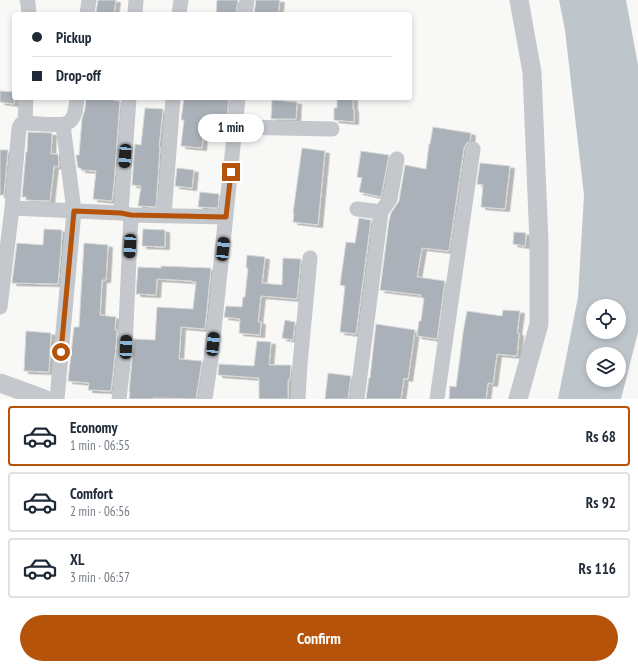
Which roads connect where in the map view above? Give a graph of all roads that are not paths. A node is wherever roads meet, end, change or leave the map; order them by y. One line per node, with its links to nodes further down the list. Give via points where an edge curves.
1 (27, 0): 7 (street)
2 (89, 0): 8 (street)
3 (136, 0): 9 (street)
4 (180, 0): 10 (street)
5 (247, 0): 11 (street)
6 (519, 0): 40 (street, via 532,72 539,243 538,324)
7 (29, 12)
8 (87, 12)
9 (135, 12)
10 (180, 12)
11 (245, 12)
12 (26, 100): 17 (street)
13 (77, 100): 18 (street, via 73,117)
14 (129, 100): 27 (street)
15 (173, 100): 28 (street)
16 (238, 100): 19 (street)
17 (25, 123): 18 (street); 23 (street, via 19,128)
18 (63, 125): 25 (street)
19 (236, 127): 20 (street); 29 (street)
20 (332, 128)
21 (473, 149): 39 (street)
22 (397, 159): 26 (street, via 390,199)
23 (12, 208): 25 (street); 31 (street)
24 (357, 209): 26 (street)
25 (74, 211): 27 (street); 34 (street)
26 (381, 212): 38 (street)
27 (126, 214): 28 (street); 35 (street, via 126,347)
28 (164, 216): 29 (street)
29 (226, 217): 36 (street)
30 (310, 258): 37 (street)
31 (0, 307)
32 (0, 383): 33 (street)
33 (44, 399)
34 (57, 399)
35 (120, 399)
36 (205, 399)
37 (298, 399)
38 (357, 399)
39 (437, 399)
40 (518, 399)

